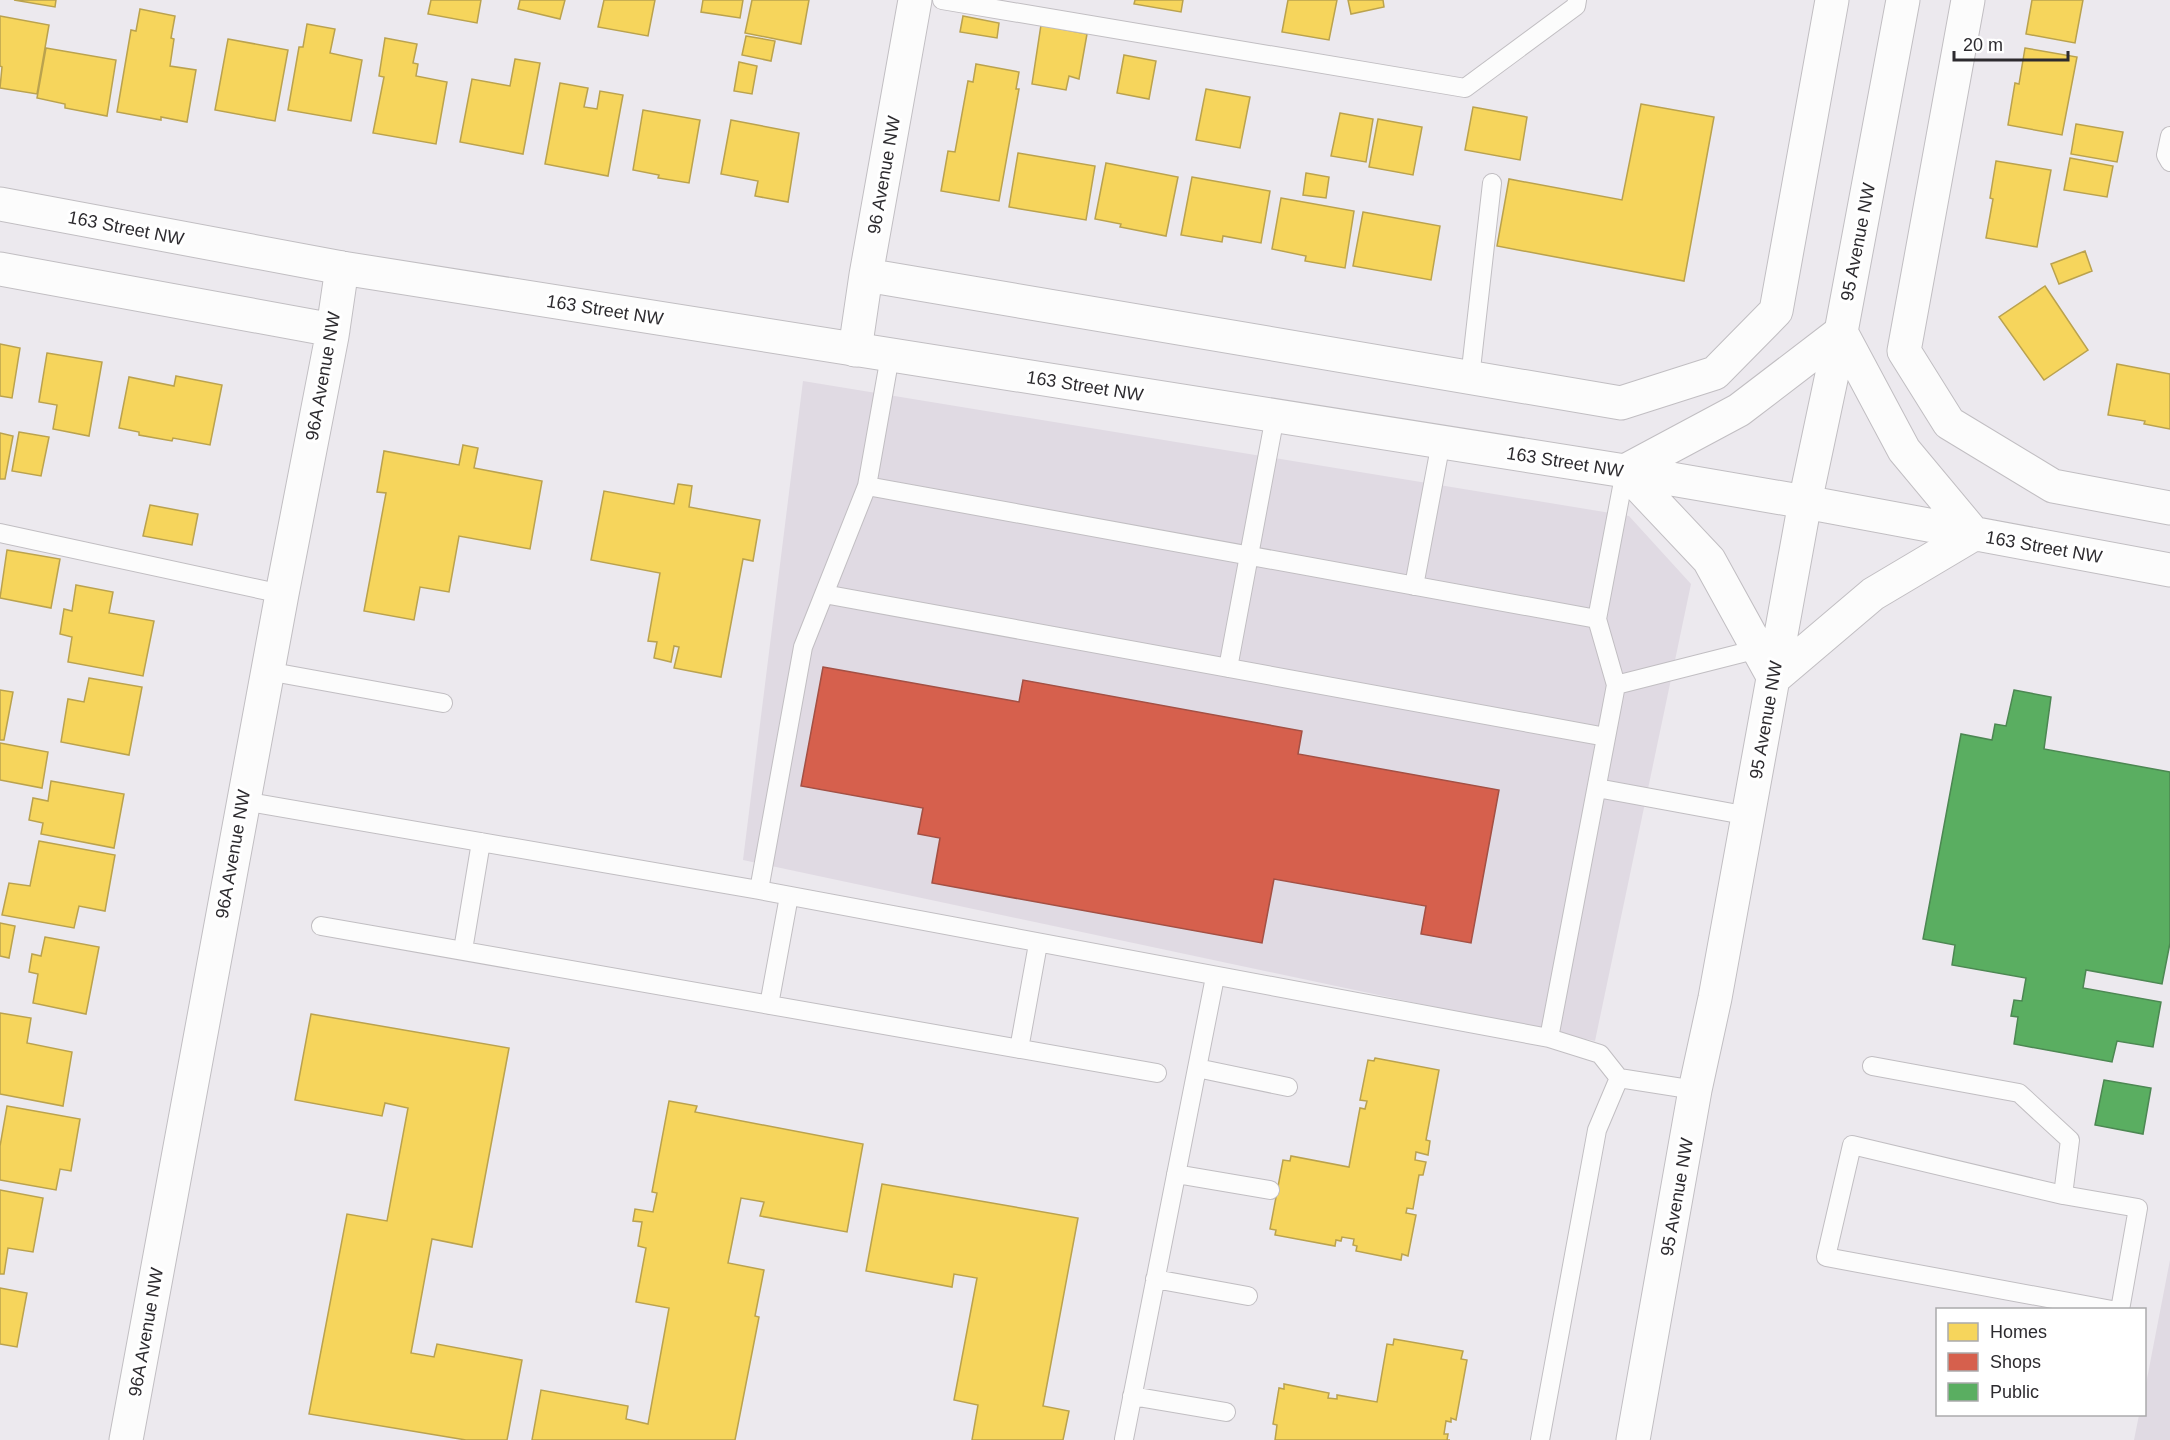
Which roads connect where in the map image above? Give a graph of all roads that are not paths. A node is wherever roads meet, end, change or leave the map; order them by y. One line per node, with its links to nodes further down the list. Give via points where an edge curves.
1 (915, 0): 13 (main road, 96 Avenue NW)
2 (942, 0): 3 (lane, via 1465,88 1576,6)
3 (1577, 0)
4 (1832, 0): 18 (main road, via 1776,311 1715,373 1621,403)
5 (1903, 0): 15 (main road, 95 Avenue NW)
6 (1968, 0): 24 (main road, via 1904,351 1949,423 2053,486)
7 (2170, 136): 8 (lane, via 2166,155)
8 (2170, 162)
9 (1492, 183): 18 (lane)
10 (0, 204): 11 (main road, 163 Street NW)
11 (342, 268): 14 (main road, 96A Avenue NW); 16 (main road, 163 Street NW)
12 (0, 269): 14 (main road)
13 (866, 275): 16 (main road, 96 Avenue NW); 18 (main road)
14 (333, 330): 30 (main road, 96A Avenue NW)
15 (1841, 332): 21 (main road, via 1739,410); 23 (main road, 95 Avenue NW); 26 (main road, via 1904,450)
16 (855, 350): 17 (main road, 163 Street NW)
17 (890, 356): 19 (main road, 163 Street NW); 22 (lane)
18 (1470, 378)
19 (1275, 416): 20 (main road, 163 Street NW); 27 (lane)
20 (1441, 442): 21 (main road, 163 Street NW); 29 (lane)
21 (1625, 471): 23 (main road, 163 Street NW); 32 (lane); 33 (main road, via 1708,560)
22 (867, 486): 27 (lane); 31 (lane)
23 (1805, 502): 26 (main road, 163 Street NW); 36 (main road, 95 Avenue NW)
24 (2170, 508)
25 (0, 533): 30 (lane)
26 (1974, 534): 28 (main road, 163 Street NW); 36 (main road, via 1873,594)
27 (1249, 556): 29 (lane); 34 (lane)
28 (2170, 570)
29 (1414, 586): 32 (lane)
30 (282, 594): 35 (main road, 96A Avenue NW)
31 (824, 594): 34 (lane); 44 (lane, via 803,647)
32 (1598, 619): 37 (lane)
33 (1758, 649): 36 (main road); 37 (lane)
34 (1228, 668): 39 (lane)
35 (267, 671): 38 (lane); 41 (main road, 96A Avenue NW)
36 (1774, 678): 42 (main road, 95 Avenue NW)
37 (1616, 685): 39 (lane)
38 (443, 703)
39 (1606, 737): 40 (lane)
40 (1597, 788): 42 (lane); 51 (lane)
41 (243, 801): 43 (lane); 69 (main road, 96A Avenue NW)
42 (1749, 816): 58 (main road, 95 Avenue NW)
43 (481, 842): 44 (lane); 48 (lane)
44 (759, 890): 45 (lane)
45 (789, 896): 47 (lane); 50 (lane)
46 (321, 926): 48 (lane)
47 (1038, 944): 49 (lane); 52 (lane)
48 (463, 950): 50 (lane)
49 (1215, 976): 51 (lane); 54 (lane)
50 (769, 1005): 52 (lane)
51 (1550, 1038): 56 (lane, via 1600,1054)
52 (1019, 1049): 55 (lane)
53 (1872, 1066): 61 (lane, via 2019,1093 2070,1140)
54 (1197, 1068): 57 (lane); 59 (lane)
55 (1157, 1074)
56 (1619, 1078): 58 (lane); 70 (lane, via 1597,1130)
57 (1288, 1087)
58 (1695, 1090): 71 (main road, 95 Avenue NW)
59 (1176, 1174): 60 (lane); 62 (lane)
60 (1270, 1190)
61 (2063, 1195): 64 (lane, via 1852,1145 1826,1257); 65 (lane, via 2138,1208)
62 (1155, 1279): 63 (lane); 66 (lane)
63 (1248, 1296)
64 (2101, 1308)
65 (2120, 1308)
66 (1132, 1396): 67 (lane); 68 (lane)
67 (1226, 1412)
68 (1124, 1439)
69 (126, 1440)
70 (1540, 1440)
71 (1633, 1440)

